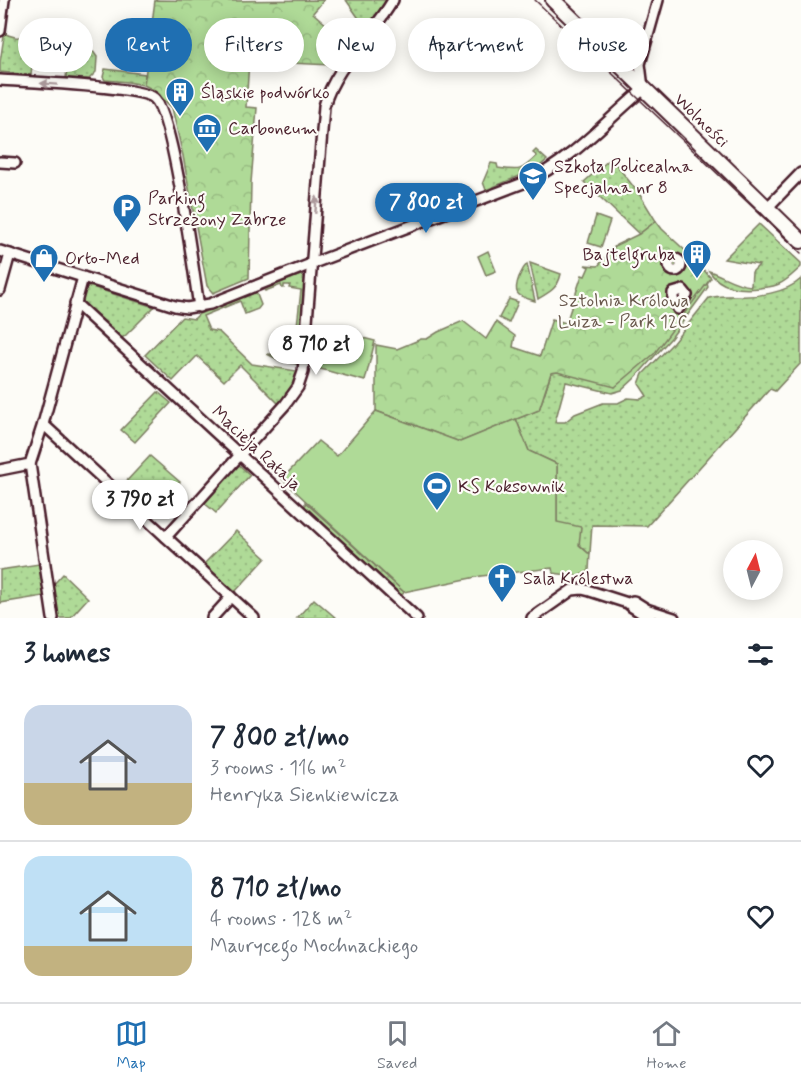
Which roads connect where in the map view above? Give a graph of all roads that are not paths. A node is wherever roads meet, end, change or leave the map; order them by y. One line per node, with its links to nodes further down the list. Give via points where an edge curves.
1 (4, 0): 7 (street)
2 (393, 0): 17 (street, one-way to 2, via 327,95)
3 (553, 0): 5 (street, Wolności)
4 (658, 0): 6 (street)
5 (571, 18)
6 (650, 30): 10 (street, via 640,64)
7 (0, 31)
8 (626, 72): 10 (street, Wolności)
9 (0, 80): 21 (street, one-way to 9, via 174,157 154,98 115,89)
10 (643, 88): 14 (street, Wolności); 17 (street, via 544,173)
11 (0, 162): 12 (street)
12 (15, 163)
13 (801, 173): 14 (street)
14 (767, 208): 15 (street, Wolności)
15 (801, 241)
16 (5, 252): 18 (street); 19 (street)
17 (311, 264): 21 (street); 23 (street, via 303,372 298,387)
18 (83, 277): 20 (street); 21 (street, via 175,306)
19 (0, 290)
20 (75, 303): 22 (street); 23 (street, Macieja Rataja)
21 (200, 307)
22 (42, 424): 24 (street); 26 (street)
23 (240, 454): 26 (street); 32 (street, Macieja Rataja)
24 (30, 464): 25 (street); 29 (street)
25 (0, 470)
26 (166, 537): 27 (street)
27 (231, 597): 30 (street); 31 (street)
28 (633, 604): 33 (street, via 577,589); 34 (main road); 35 (street)
29 (53, 618)
30 (212, 618)
31 (254, 618)
32 (417, 618)
33 (532, 618)
34 (647, 618)
35 (674, 618)

